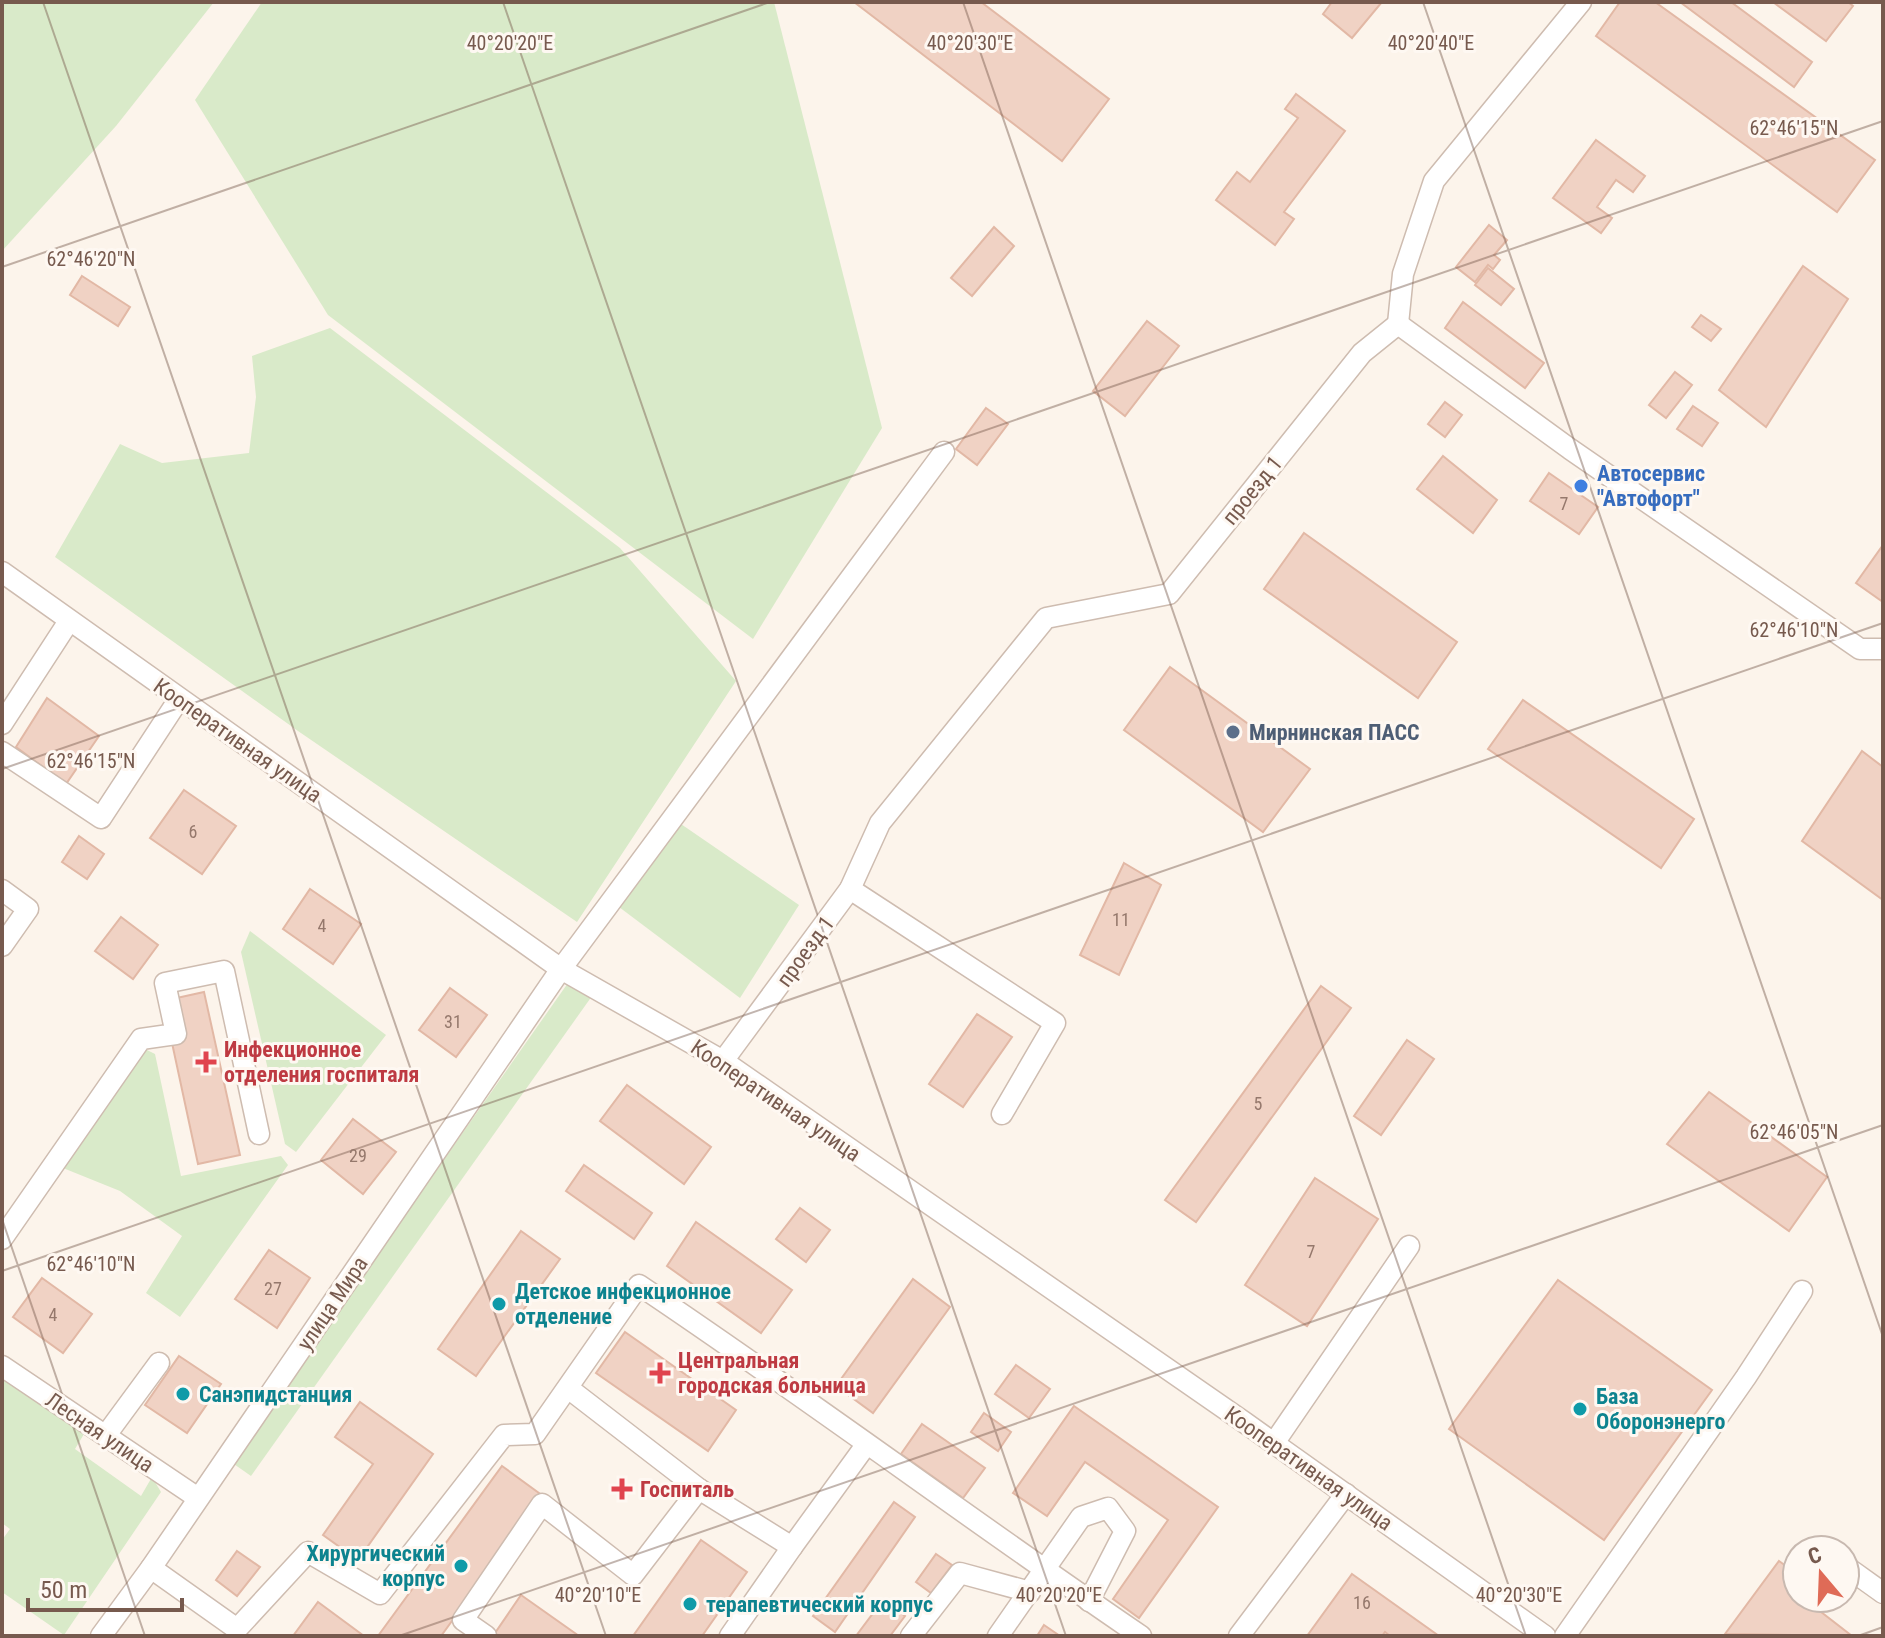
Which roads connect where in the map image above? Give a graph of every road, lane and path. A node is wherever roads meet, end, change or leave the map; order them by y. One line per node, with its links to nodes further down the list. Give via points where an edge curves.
1 (1581, 2): 2 (street, via 1434,181 1403,274)
2 (1398, 324): 6 (street, via 1860,649); 10 (street, проезд 1, via 1362,353 1169,594 1046,618 880,823)
3 (944, 452): 13 (street, улица Мира)
4 (2, 572): 5 (street, Кооперативная улица)
5 (69, 621): 7 (street, Кооперативная улица); 8 (street)
6 (1883, 649)
7 (179, 699): 9 (street, via 101,818); 13 (street, Кооперативная улица)
8 (2, 724)
9 (2, 752)
10 (850, 889): 14 (street, проезд 1); 15 (street, via 1055,1023)
11 (2, 890): 12 (street, via 28,909)
12 (2, 946)
13 (561, 969): 14 (street, Кооперативная улица); 28 (street, улица Мира)
14 (723, 1061): 24 (street, Кооперативная улица)
15 (1002, 1114)
16 (259, 1134): 17 (street, via 224,971 165,983 176,1034 141,1039)
17 (2, 1239)
18 (1409, 1246): 24 (street)
19 (1802, 1291): 45 (street)
20 (159, 1363): 23 (street)
21 (2, 1366): 23 (street, Лесная улица)
22 (568, 1388): 25 (street, via 639,1285); 26 (street); 36 (street, via 535,1434 504,1435 380,1594 308,1552)
23 (106, 1435): 28 (street, Лесная улица)
24 (1274, 1443): 27 (street, Кооперативная улица)
25 (866, 1445): 29 (street); 31 (street)
26 (699, 1489): 29 (street); 38 (street, via 633,1575 542,1504 463,1620)
27 (1346, 1494): 43 (street); 44 (street, Кооперативная улица)
28 (198, 1498): 30 (street, улица Мира)
29 (792, 1547): 39 (street)
30 (151, 1568): 36 (street); 37 (street, улица Мира)
31 (1044, 1571): 33 (street); 35 (street); 35 (street, via 1081,1517 1108,1508 1125,1531)
32 (1861, 1577): 34 (street)
33 (1030, 1592): 40 (street, via 960,1573); 41 (street)
34 (1883, 1593)
35 (1089, 1601): 42 (street)
36 (236, 1633)
37 (101, 1636)
38 (486, 1636)
39 (730, 1636)
40 (911, 1636)
41 (998, 1636)
42 (1141, 1636)
43 (1239, 1636)
44 (1545, 1636)
45 (1565, 1636)

